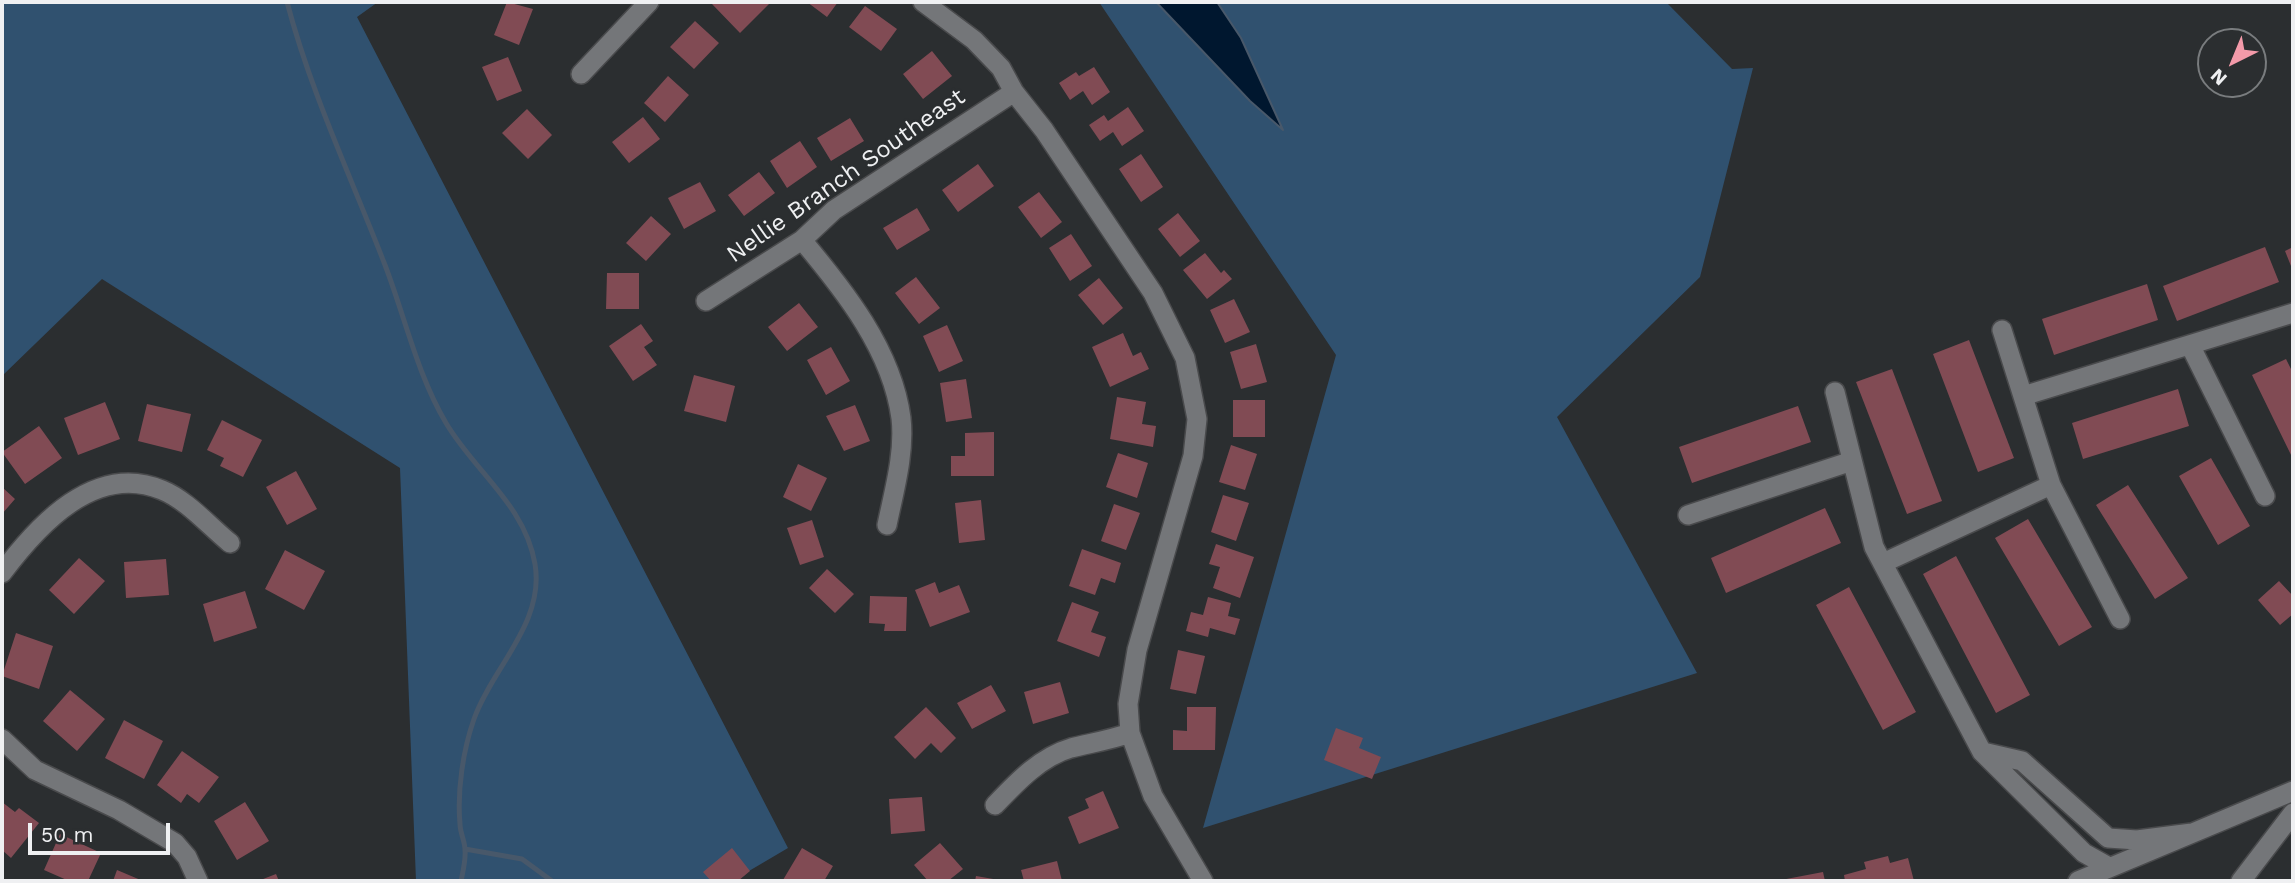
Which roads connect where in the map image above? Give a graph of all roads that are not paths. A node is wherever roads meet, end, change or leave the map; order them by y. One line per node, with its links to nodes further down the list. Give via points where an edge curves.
1 (649, 2): 3 (street)
2 (923, 2): 4 (street, via 974,40 1001,68)
3 (581, 74)
4 (1014, 92): 5 (street, Nellie Branch Southeast, via 834,210); 21 (street, via 1153,293 1185,358 1193,393 1197,419 1193,456 1137,650 1128,704)
5 (802, 240): 6 (street, Nellie Branch Southeast); 16 (street, via 862,320 895,392 901,420 898,469)
6 (706, 301)
7 (2293, 313): 9 (street)
8 (2002, 330): 11 (street)
9 (2190, 345): 11 (street); 14 (street)
10 (1835, 392): 12 (street)
11 (2023, 396): 13 (street)
12 (1852, 461): 15 (street); 18 (street)
13 (2051, 485): 18 (street); 20 (street)
14 (2265, 496)
15 (1688, 515)
16 (887, 525)
17 (230, 543): 19 (street, via 163,490 127,484 99,487 70,502 27,540)
18 (1882, 563): 23 (street)
19 (2, 573)
20 (2120, 619)
21 (1130, 733): 26 (street, via 1046,759); 33 (street, via 1153,796)
22 (2, 738): 32 (street, via 36,770 175,843)
23 (1982, 752): 25 (street, via 2022,761); 27 (street)
24 (2293, 791): 29 (street)
25 (2057, 793): 27 (street); 30 (street)
26 (995, 804)
27 (2039, 810): 31 (street, via 2084,853)
28 (2293, 813): 35 (street)
29 (2192, 833): 30 (street, via 2137,840); 31 (street)
30 (2108, 838): 31 (street)
31 (2109, 867): 34 (street)
32 (198, 881)
33 (1203, 881)
34 (2078, 881)
35 (2241, 881)

